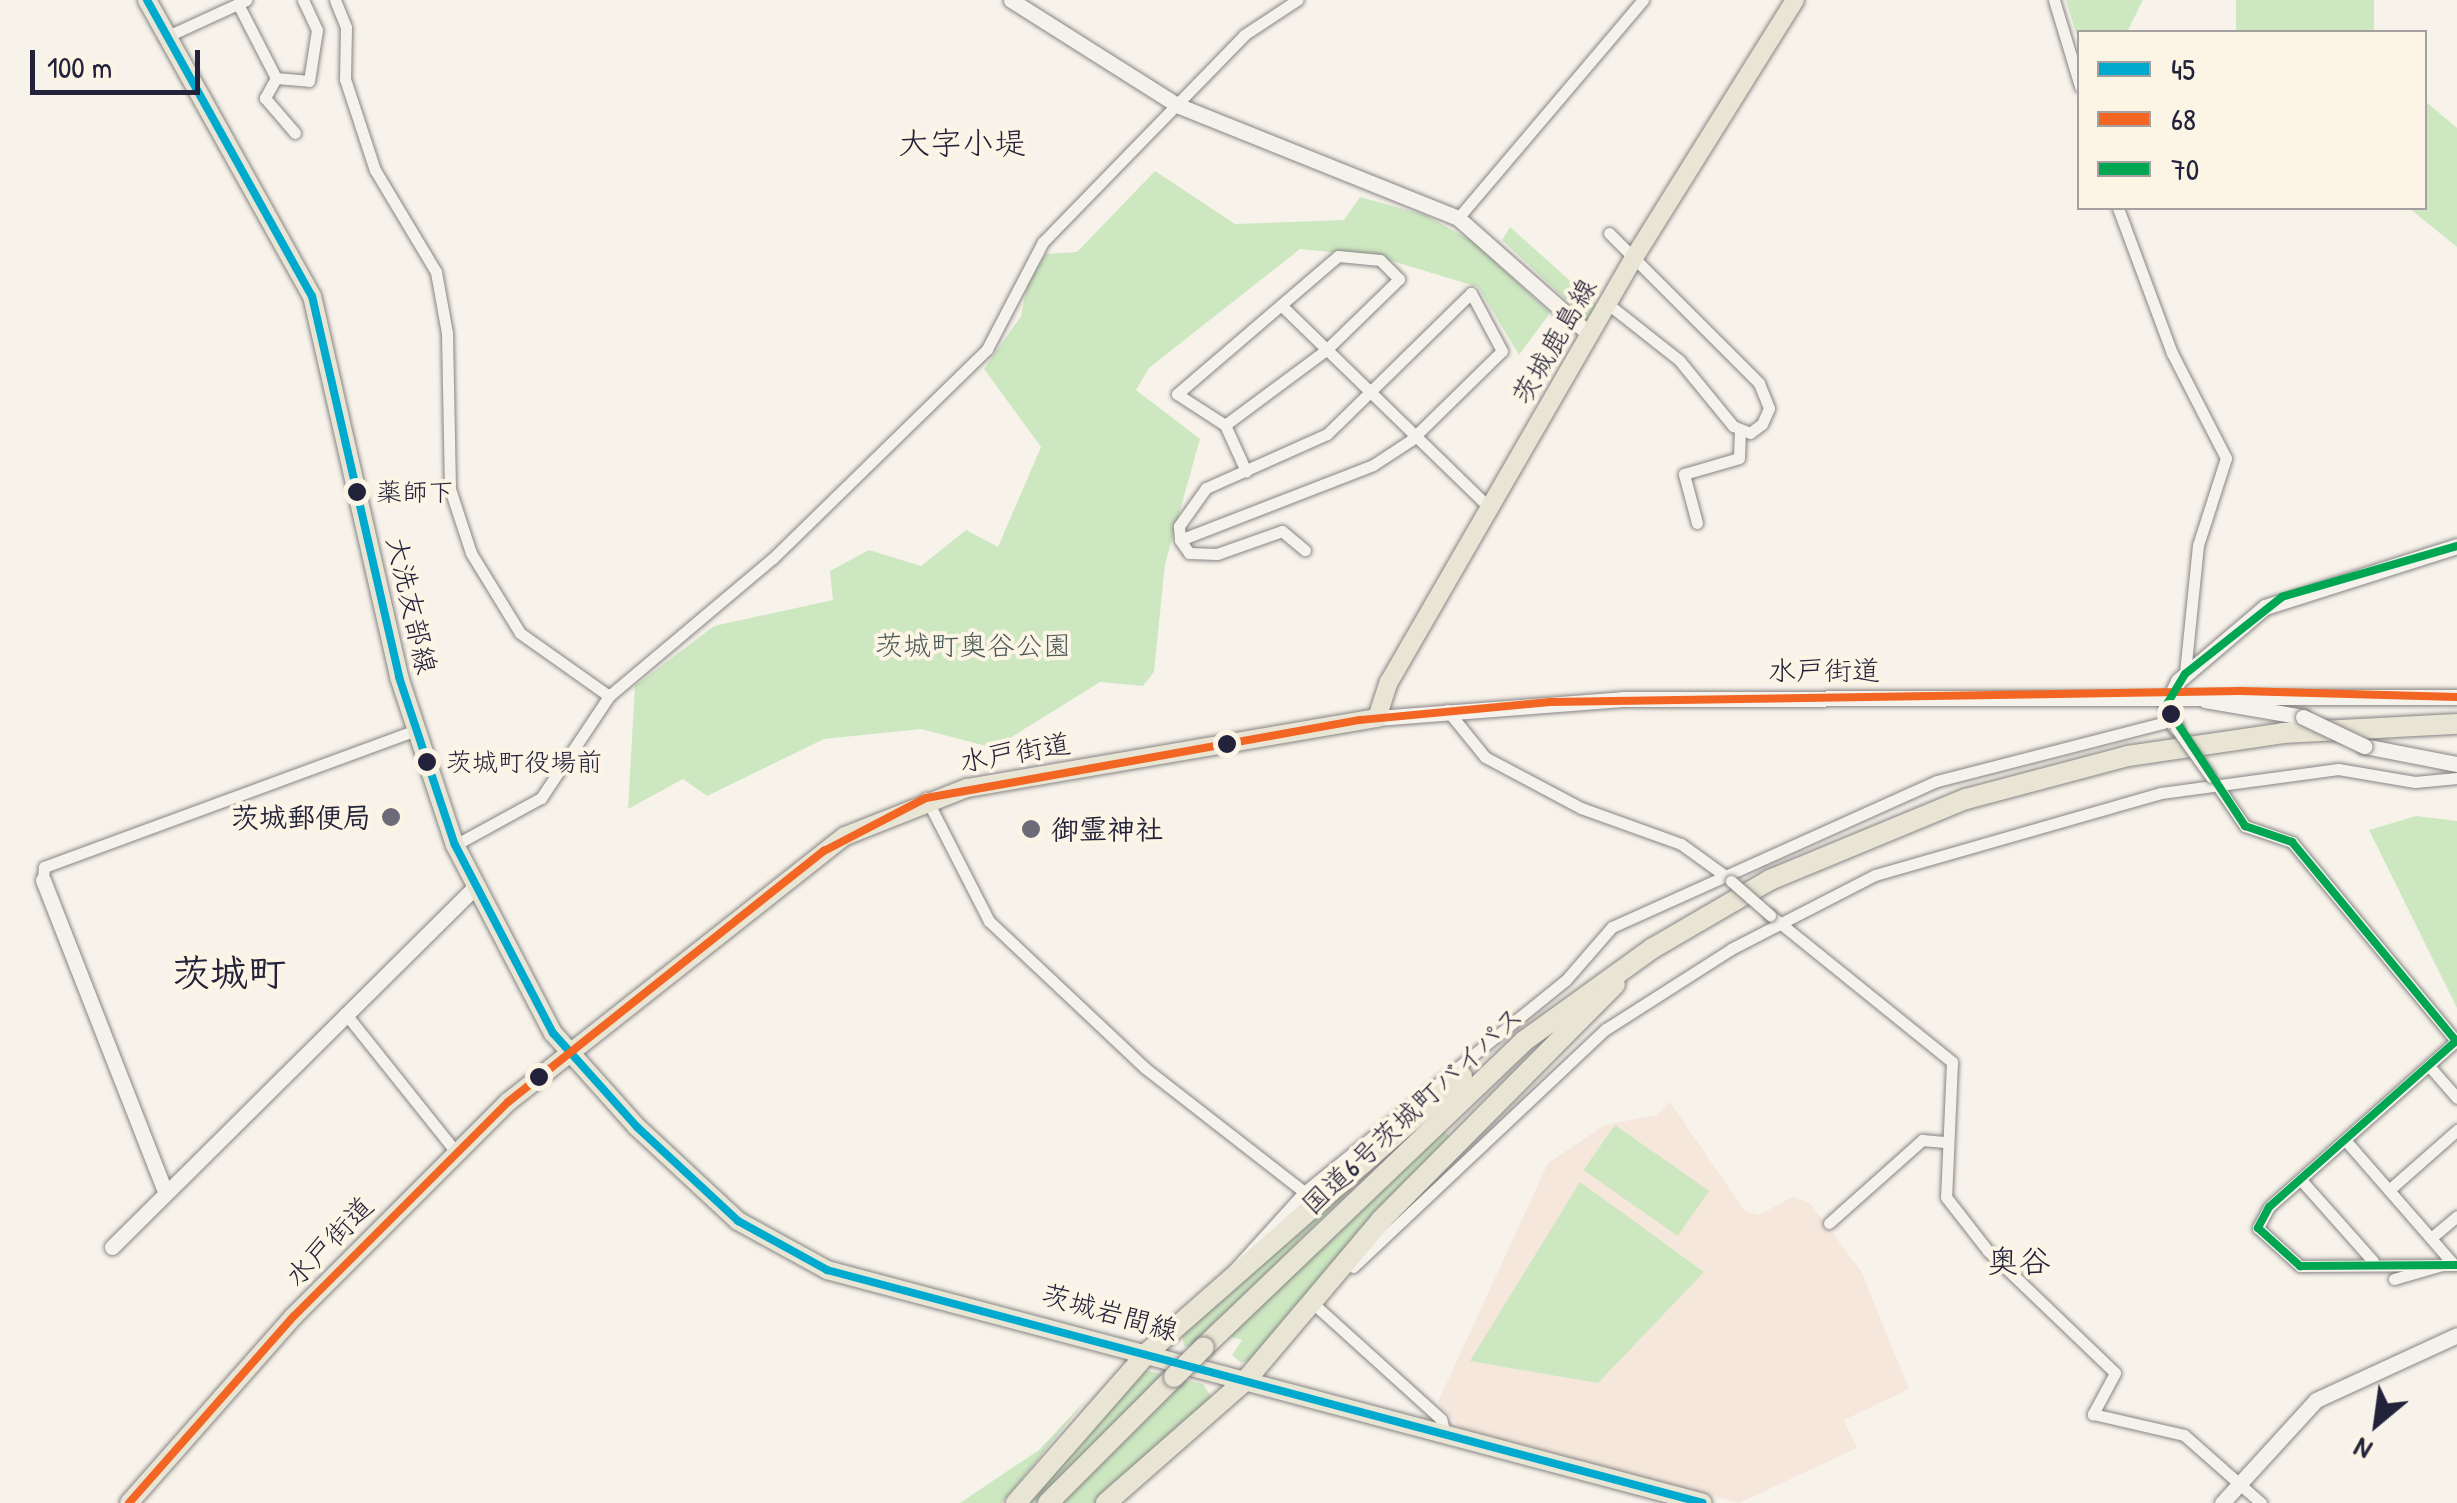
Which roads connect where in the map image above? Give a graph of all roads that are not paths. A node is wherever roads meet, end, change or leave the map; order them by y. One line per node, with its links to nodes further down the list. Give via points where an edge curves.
1 (147, 0): 10 (main road, 大洗友部線)
2 (302, 0): 12 (street, via 317,30 309,81)
3 (335, 0): 34 (street, via 346,27 345,79 370,134 375,170 436,272 447,333 450,488 471,553 520,633)
4 (1012, 0): 13 (street)
5 (1297, 0): 13 (street, via 1244,35)
6 (1643, 0): 16 (street)
7 (1796, 0): 18 (main road, 茨城鹿島線)
8 (2054, 0): 11 (street)
9 (243, 4): 10 (street); 12 (street)
10 (170, 35): 41 (main road, 大洗友部線, via 312,296)
11 (2077, 76)
12 (276, 78): 14 (street, via 265,98)
13 (1177, 105): 16 (street); 34 (street, via 1043,242 987,349 773,558)
14 (295, 133)
15 (2119, 210): 33 (street, via 2172,353 2226,458 2198,546)
16 (1458, 218): 21 (street)
17 (1610, 233): 18 (street)
18 (1635, 256): 19 (main road, 茨城鹿島線); 25 (street, via 1759,383 1767,416)
19 (1608, 304): 21 (main road, 茨城鹿島線); 25 (street, via 1679,360)
20 (1282, 305): 22 (street); 22 (street, via 1338,256 1380,260 1399,279); 24 (street, via 1176,394)
21 (1590, 334): 28 (main road, 茨城鹿島線)
22 (1326, 350): 23 (street); 24 (street)
23 (1368, 396): 26 (street); 26 (street, via 1471,294 1502,351); 27 (street, via 1319,439)
24 (1225, 425): 27 (street)
25 (1740, 431): 29 (street, via 1739,458 1684,474)
26 (1412, 440): 28 (street); 30 (street, via 1373,465)
27 (1246, 472): 30 (street, via 1194,497)
28 (1490, 508): 38 (main road, 茨城鹿島線)
29 (1697, 522)
30 (1180, 540): 32 (street, via 1189,553 1218,554 1282,531)
31 (2457, 546): 33 (street, via 2282,597)
32 (1305, 550)
33 (2184, 674): 35 (street)
34 (609, 696): 46 (street, via 540,798)
35 (2174, 696): 36 (street, 水戸街道); 37 (street, 水戸街道, via 1622,699); 40 (street); 42 (street, 水戸街道, bridge, via 2303,717 2364,746)
36 (2457, 697)
37 (1448, 710): 38 (street, 水戸街道); 47 (street, via 1486,757 1581,808 1682,844)
38 (1377, 718): 45 (main road, 水戸街道)
39 (2457, 724): 51 (highway, 国道6号茨城町バイパス, via 2214,742 2028,779 1851,842)
40 (2173, 725): 44 (street, bridge); 47 (street, via 1937,781)
41 (414, 731): 46 (main road, 大洗友部線); 48 (street, via 44,867)
42 (2457, 764)
43 (2457, 778): 44 (street, via 2415,782 2338,769)
44 (2215, 782): 50 (street, via 1994,834 1875,875); 55 (street, via 2245,826 2292,842 2453,1032 2452,1049)
45 (926, 798): 54 (main road, 水戸街道, via 824,851); 64 (street, via 989,921 1145,1068)
46 (455, 845): 49 (main road, 大洗友部線)
47 (1727, 877): 50 (street, bridge); 64 (street, via 1612,927 1564,980)
48 (43, 880): 63 (street)
49 (474, 888): 53 (street); 54 (main road, 大洗友部線)
50 (1782, 927): 59 (street, via 1944,1051 1956,1072); 73 (street, via 1716,957 1606,1029)
51 (1652, 948): 52 (highway, 国道6号茨城町バイパス); 73 (highway)
52 (1612, 975): 72 (highway, via 1580,986 1513,1036); 81 (highway, 国道6号茨城町バイパス, bridge, via 1412,1138)
53 (344, 1013): 60 (street); 63 (street)
54 (569, 1055): 60 (main road, 水戸街道); 75 (main road, 茨城岩間線, via 719,1205 786,1252)
55 (2430, 1068): 56 (street); 58 (street)
56 (2457, 1098)
57 (2457, 1130): 62 (street)
58 (2346, 1141): 61 (street); 62 (street)
59 (1948, 1142): 66 (street, via 1922,1140); 78 (street, via 1942,1179 1952,1208 2115,1373 2093,1414 2184,1435)
60 (456, 1152): 79 (main road, 水戸街道)
61 (2301, 1180): 69 (street); 69 (street, via 2258,1228 2300,1266)
62 (2389, 1190): 67 (street)
63 (165, 1191): 68 (street)
64 (1304, 1192): 72 (street, via 1243,1251)
65 (2457, 1216): 67 (street)
66 (1829, 1223)
67 (2432, 1238): 70 (street)
68 (112, 1247)
69 (2373, 1262): 70 (street)
70 (2451, 1265): 71 (street)
71 (2394, 1279)
72 (1227, 1283): 75 (highway)
73 (1309, 1308): 76 (highway); 77 (street, via 1441,1419)
74 (2457, 1334): 78 (street, via 2316,1400)
75 (1148, 1352): 76 (main road, 茨城岩間線); 80 (highway)
76 (1246, 1380): 77 (main road, 茨城岩間線); 82 (highway)
77 (1445, 1433): 83 (main road, 茨城岩間線)
78 (2239, 1484): 84 (street); 85 (street)
79 (129, 1503)
80 (1016, 1503)
81 (1048, 1503)
82 (1106, 1503)
83 (1703, 1503)
84 (2222, 1503)
85 (2261, 1503)

